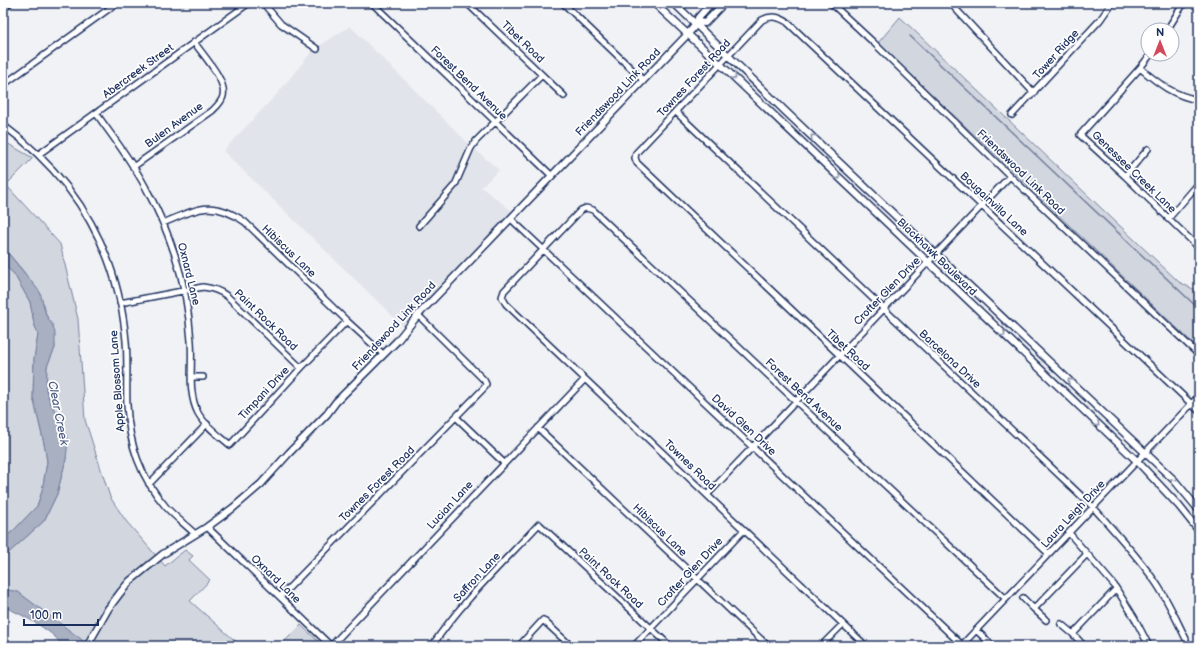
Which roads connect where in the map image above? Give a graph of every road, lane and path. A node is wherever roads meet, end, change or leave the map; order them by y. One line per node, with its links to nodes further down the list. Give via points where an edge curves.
1 (10, 3): 16 (street)
2 (117, 3): 29 (street)
3 (249, 3): 21 (street, Abercreek Street)
4 (263, 3): 22 (street, via 281,24)
5 (372, 3): 38 (street, Forest Bend Avenue)
6 (467, 3): 27 (street, Tibet Road)
7 (563, 3): 28 (street)
8 (654, 3): 20 (main road, Blackhawk Boulevard)
9 (674, 3): 19 (main road, Blackhawk Boulevard)
10 (712, 3): 19 (main road, Friendswood Link Road, via 698,18)
11 (724, 3): 19 (main road, Friendswood Link Road, via 705,23)
12 (831, 3): 47 (street, Friendswood Link Road)
13 (953, 3): 30 (street, via 958,12)
14 (1112, 3): 30 (street, Tower Ridge, via 1100,20)
15 (1184, 3): 18 (street)
16 (3, 10)
17 (773, 17): 23 (street, Townes Forest Road, via 762,20); 51 (street, Bougainvilla Lane, via 787,22)
18 (1172, 22)
19 (697, 23): 20 (main road, Friendswood Link Road); 23 (main road, Blackhawk Boulevard)
20 (687, 34): 25 (main road, Blackhawk Boulevard); 28 (main road, Friendswood Link Road)
21 (194, 42): 35 (street, Abercreek Street); 45 (street, Bulen Avenue, via 219,78 223,96 212,111)
22 (317, 49)
23 (728, 56): 25 (street, Townes Forest Road); 33 (main road, Blackhawk Boulevard)
24 (1145, 62): 26 (street)
25 (720, 64): 34 (street, Townes Forest Road); 37 (main road, Blackhawk Boulevard, one-way to 37)
26 (1140, 68): 32 (street, via 1168,90); 48 (street, Genessee Creek Lane, via 1080,135)
27 (542, 75): 31 (street, Tibet Road); 38 (street)
28 (643, 80): 46 (main road, Friendswood Link Road)
29 (3, 85)
30 (1034, 93): 36 (street, Tower Ridge)
31 (564, 96)
32 (1199, 100)
33 (786, 111): 37 (main road); 42 (main road, Blackhawk Boulevard, one-way to 33)
34 (676, 112): 43 (street, Townes Forest Road, via 636,153); 63 (street, Barcelona Drive)
35 (96, 113): 41 (street, Abercreek Street); 45 (street, Oxnard Lane)
36 (1012, 115)
37 (777, 119): 44 (main road, Blackhawk Boulevard)
38 (496, 122): 46 (street, Forest Bend Avenue); 56 (street, via 476,141 455,185)
39 (3, 125): 41 (street, Apple Blossom Lane)
40 (1148, 149): 48 (street)
41 (39, 154): 62 (street, Apple Blossom Lane, via 66,184 96,231 111,266)
42 (833, 156): 44 (main road); 50 (main road, Blackhawk Boulevard)
43 (635, 158): 69 (street, Tibet Road, via 637,163)
44 (825, 164): 52 (main road, Blackhawk Boulevard, one-way to 52)
45 (133, 167): 55 (street, Oxnard Lane)
46 (552, 176): 53 (main road, Friendswood Link Road)
47 (1010, 176): 51 (street, Crofter Glen Drive); 70 (street, Friendswood Link Road)
48 (1125, 176): 54 (street, Genessee Creek Lane)
49 (1199, 183): 54 (street)
50 (882, 202): 52 (main road); 59 (main road, Blackhawk Boulevard)
51 (981, 205): 59 (street, Crofter Glen Drive); 79 (street, Bougainvilla Lane)
52 (874, 211): 60 (main road, Blackhawk Boulevard)
53 (511, 219): 58 (street, David Glen Drive); 64 (main road, Friendswood Link Road)
54 (1168, 219): 57 (street, Genessee Creek Lane)
55 (164, 223): 61 (street, Oxnard Lane, via 176,256); 66 (street, Hibiscus Lane, via 191,211 208,208 222,209 235,215)
56 (419, 226)
57 (1199, 248)
58 (543, 249): 76 (street, Townes Road, via 504,291 502,297 506,304); 78 (street, Forest Bend Avenue, via 581,210 592,210); 85 (street, David Glen Drive)
59 (937, 254): 60 (street, Crofter Glen Drive); 65 (main road, Blackhawk Boulevard)
60 (929, 262): 63 (street, Crofter Glen Drive); 67 (main road, Blackhawk Boulevard)
61 (184, 291): 62 (street, Paint Rock Road); 72 (street, Paint Rock Road, via 213,288 221,291); 75 (street, Oxnard Lane, via 191,336)
62 (120, 303): 89 (street, Apple Blossom Lane, via 126,342 129,429 133,447)
63 (883, 309): 69 (street, Crofter Glen Drive); 91 (street, Barcelona Drive)
64 (418, 315): 68 (main road, Friendswood Link Road); 81 (street, Townes Forest Road, via 486,384)
65 (1000, 315): 67 (main road); 71 (main road, Blackhawk Boulevard)
66 (347, 321): 68 (street, Hibiscus Lane); 72 (street, Timpani Drive)
67 (992, 324): 73 (main road, Blackhawk Boulevard, one-way to 73)
68 (383, 354): 94 (main road, Friendswood Link Road, via 261,484)
69 (839, 355): 78 (street, Crofter Glen Drive); 99 (street, Tibet Road)
70 (1199, 355)
71 (1049, 361): 73 (main road); 86 (main road, Blackhawk Boulevard, one-way to 71)
72 (301, 368): 84 (street, Timpani Drive)
73 (1041, 370): 87 (main road, Blackhawk Boulevard, one-way to 87)
74 (203, 376): 75 (street)
75 (192, 377): 82 (street, Oxnard Lane, via 194,403)
76 (585, 379): 83 (street, Lucian Lane); 90 (street, Townes Road)
77 (1199, 396): 79 (street, Laura Leigh Drive)
78 (796, 401): 85 (street, Crofter Glen Drive); 105 (street, Forest Bend Avenue)
79 (1192, 404): 80 (street, Bougainvilla Lane); 86 (street, Laura Leigh Drive)
80 (1199, 411)
81 (457, 418): 88 (street); 103 (street, Townes Forest Road)
82 (207, 424): 84 (street, Oxnard Lane); 89 (street)
83 (538, 428): 88 (street, Lucian Lane); 101 (street, Hibiscus Lane)
84 (230, 445)
85 (753, 447): 90 (street, Crofter Glen Drive); 124 (street, David Glen Drive)
86 (1145, 453): 87 (street, Laura Leigh Drive); 92 (main road, Blackhawk Boulevard, one-way to 86, via 1175,481)
87 (1137, 461): 91 (street, Laura Leigh Drive); 96 (main road, Blackhawk Boulevard)
88 (504, 463): 115 (street, Lucian Lane)
89 (149, 484): 98 (street, Apple Blossom Lane, via 167,508)
90 (707, 495): 95 (street, Townes Road)
91 (1093, 508): 97 (street, Laura Leigh Drive); 113 (street, Barcelona Drive, via 1127,544 1154,580)
92 (1199, 510)
93 (540, 524): 110 (street, Paint Rock Road); 116 (street, Saffron Lane, via 464,605)
94 (207, 527): 98 (main road, Friendswood Link Road); 103 (street, Oxnard Lane)
95 (744, 530): 101 (street, Crofter Glen Drive); 108 (street, Townes Road)
96 (1199, 531)
97 (1069, 533): 99 (street, Laura Leigh Drive); 100 (street)
98 (195, 534): 114 (main road, Friendswood Link Road, via 163,554 130,581 115,599)
99 (1049, 554): 105 (street, Laura Leigh Drive)
100 (1087, 554): 102 (street); 106 (street)
101 (697, 580): 110 (street, Crofter Glen Drive); 121 (street, Hibiscus Lane)
102 (1116, 589): 112 (street); 127 (street)
103 (280, 597): 115 (street, Oxnard Lane)
104 (1023, 598): 106 (street)
105 (1006, 599): 111 (street, Laura Leigh Drive)
106 (1034, 609): 107 (street)
107 (1046, 620)
108 (843, 624): 122 (street); 123 (street, Townes Road)
109 (1062, 624): 112 (street)
110 (650, 628): 119 (street, Crofter Glen Drive); 120 (street, Paint Rock Road)
111 (976, 630): 124 (street, Laura Leigh Drive); 125 (street)
112 (1073, 634): 126 (street)
113 (1186, 639)
114 (86, 646)
115 (331, 646)
116 (432, 646)
117 (519, 646): 118 (street, via 543,620)
118 (571, 646)
119 (634, 646)
120 (670, 646)
121 (768, 646)
122 (821, 646)
123 (866, 646)
124 (962, 646)
125 (993, 646)
126 (1084, 646)
127 (1149, 646)

